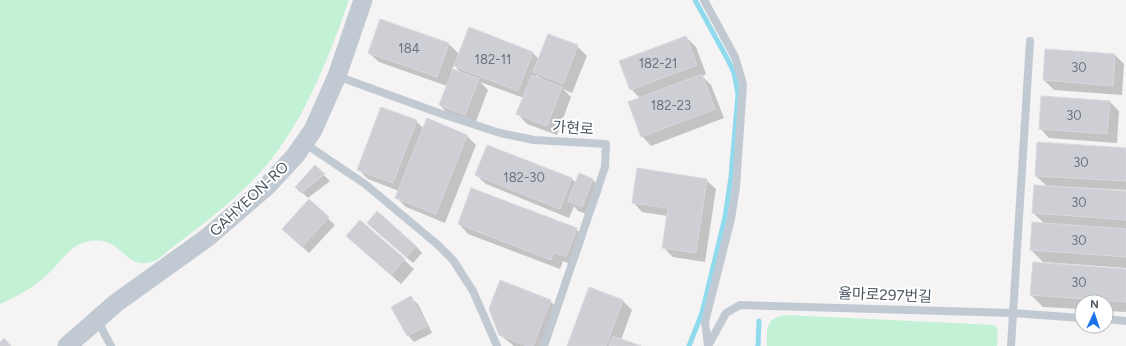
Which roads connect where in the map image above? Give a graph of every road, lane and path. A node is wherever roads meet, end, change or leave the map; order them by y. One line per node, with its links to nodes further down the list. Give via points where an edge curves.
1 (363, 0): 4 (street, GAHYEON-RO)
2 (704, 0): 15 (lane, via 735,57 743,84 736,187 731,218 705,322)
3 (1030, 41): 6 (lane)
4 (337, 76): 5 (street, GAHYEON-RO, via 313,130); 14 (lane, 가현로, via 500,134 534,140 606,144 605,167)
5 (304, 143): 8 (street, GAHYEON-RO, via 267,186 208,237 116,303); 13 (lane, via 365,184 453,260 473,290)
6 (1013, 314): 7 (lane, 율마로297번길); 15 (lane, 율마로297번길, via 740,305 726,313); 16 (lane)
7 (1074, 318)
8 (97, 320): 11 (street, GAHYEON-RO); 12 (lane)
9 (1114, 320): 10 (lane)
10 (1126, 321)
11 (67, 346)
12 (111, 346)
13 (497, 346)
14 (544, 346)
15 (708, 346)
16 (1011, 346)

